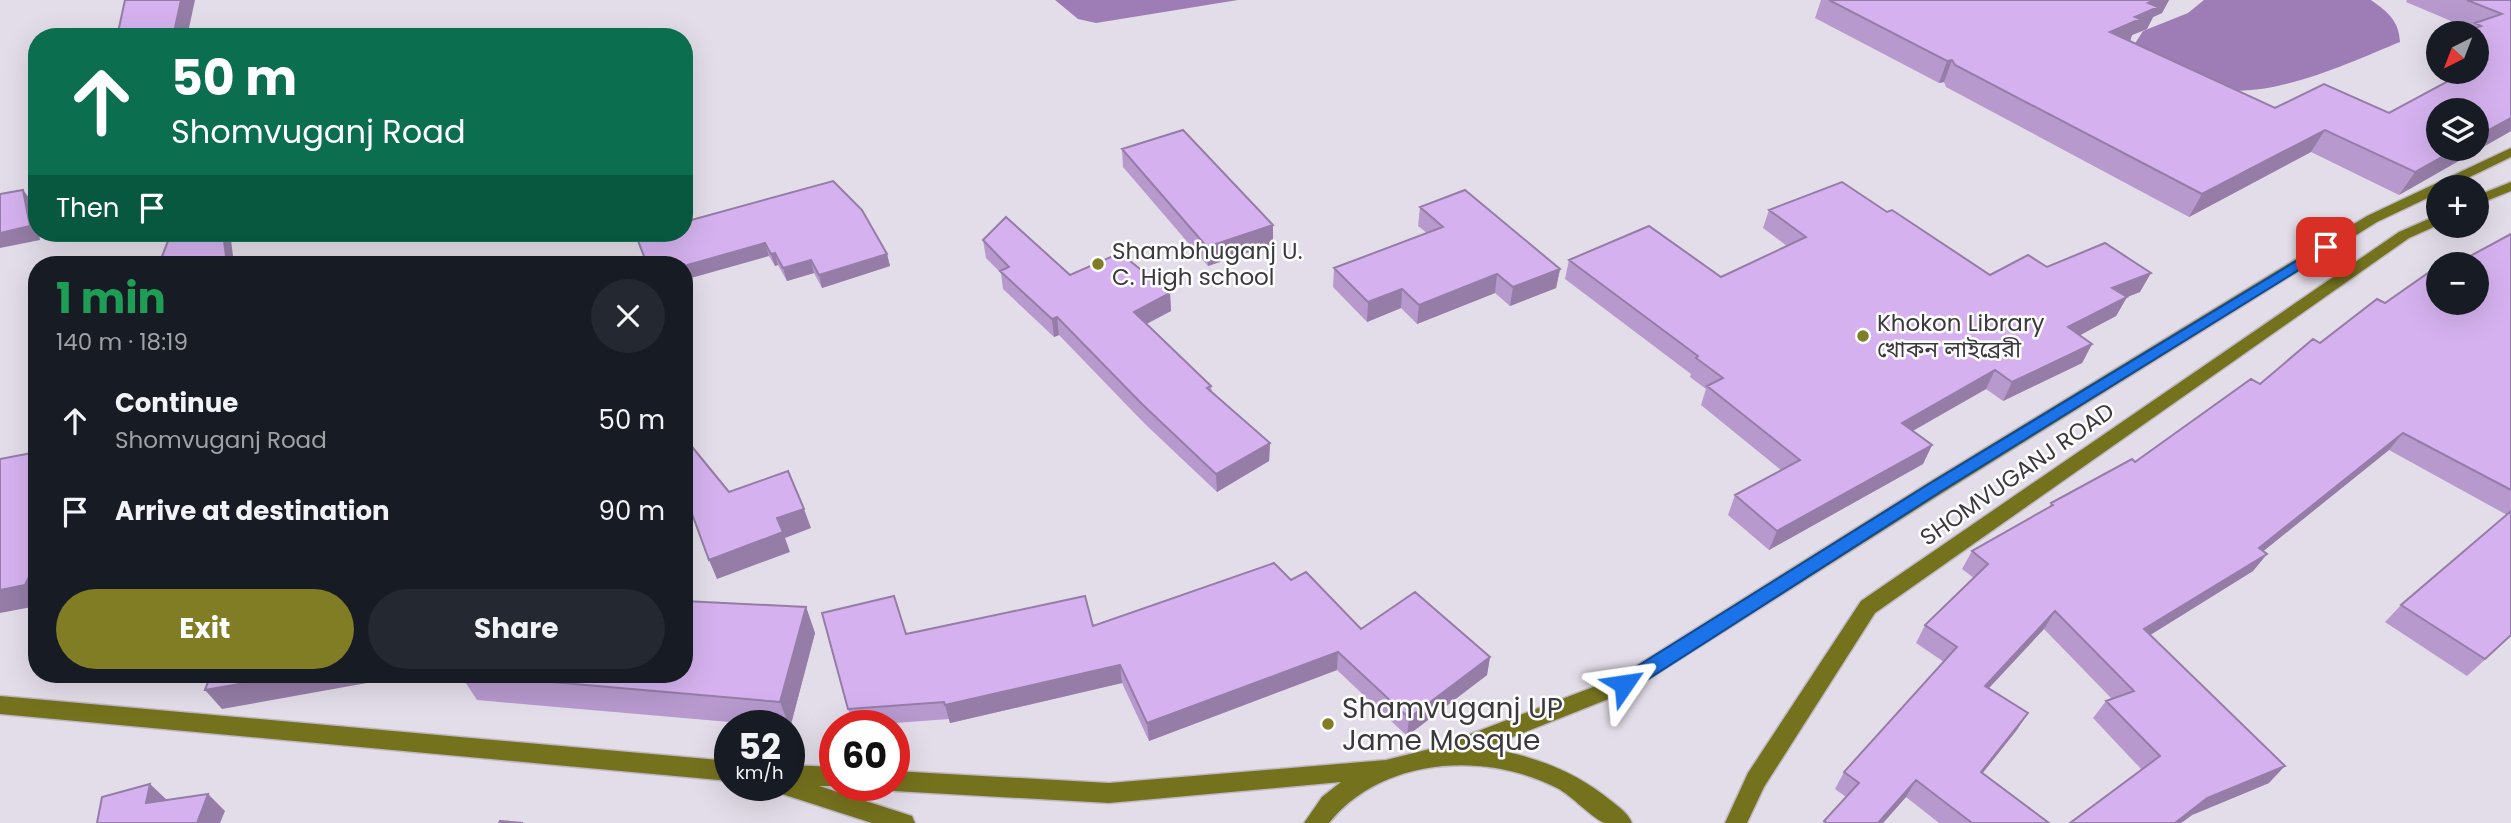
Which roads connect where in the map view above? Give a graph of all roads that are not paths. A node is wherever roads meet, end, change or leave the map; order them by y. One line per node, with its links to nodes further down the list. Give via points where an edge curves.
1 (2511, 152): 6 (main road, SHOMVUGANJ ROAD, via 2372,219 1624,684)
2 (2511, 186): 3 (main road)
3 (2489, 195)
4 (2426, 224): 14 (main road, SHOMVUGANJ ROAD, via 2404,234 1868,607 1756,780)
5 (0, 705): 8 (main road)
6 (1442, 755): 7 (main road); 13 (main road, via 1505,759 1566,781)
7 (1384, 769): 9 (main road, via 1109,793); 12 (main road, via 1339,796)
8 (714, 770)
9 (910, 782)
10 (805, 792): 11 (main road)
11 (904, 823)
12 (1315, 823)
13 (1621, 823)
14 (1736, 823)

